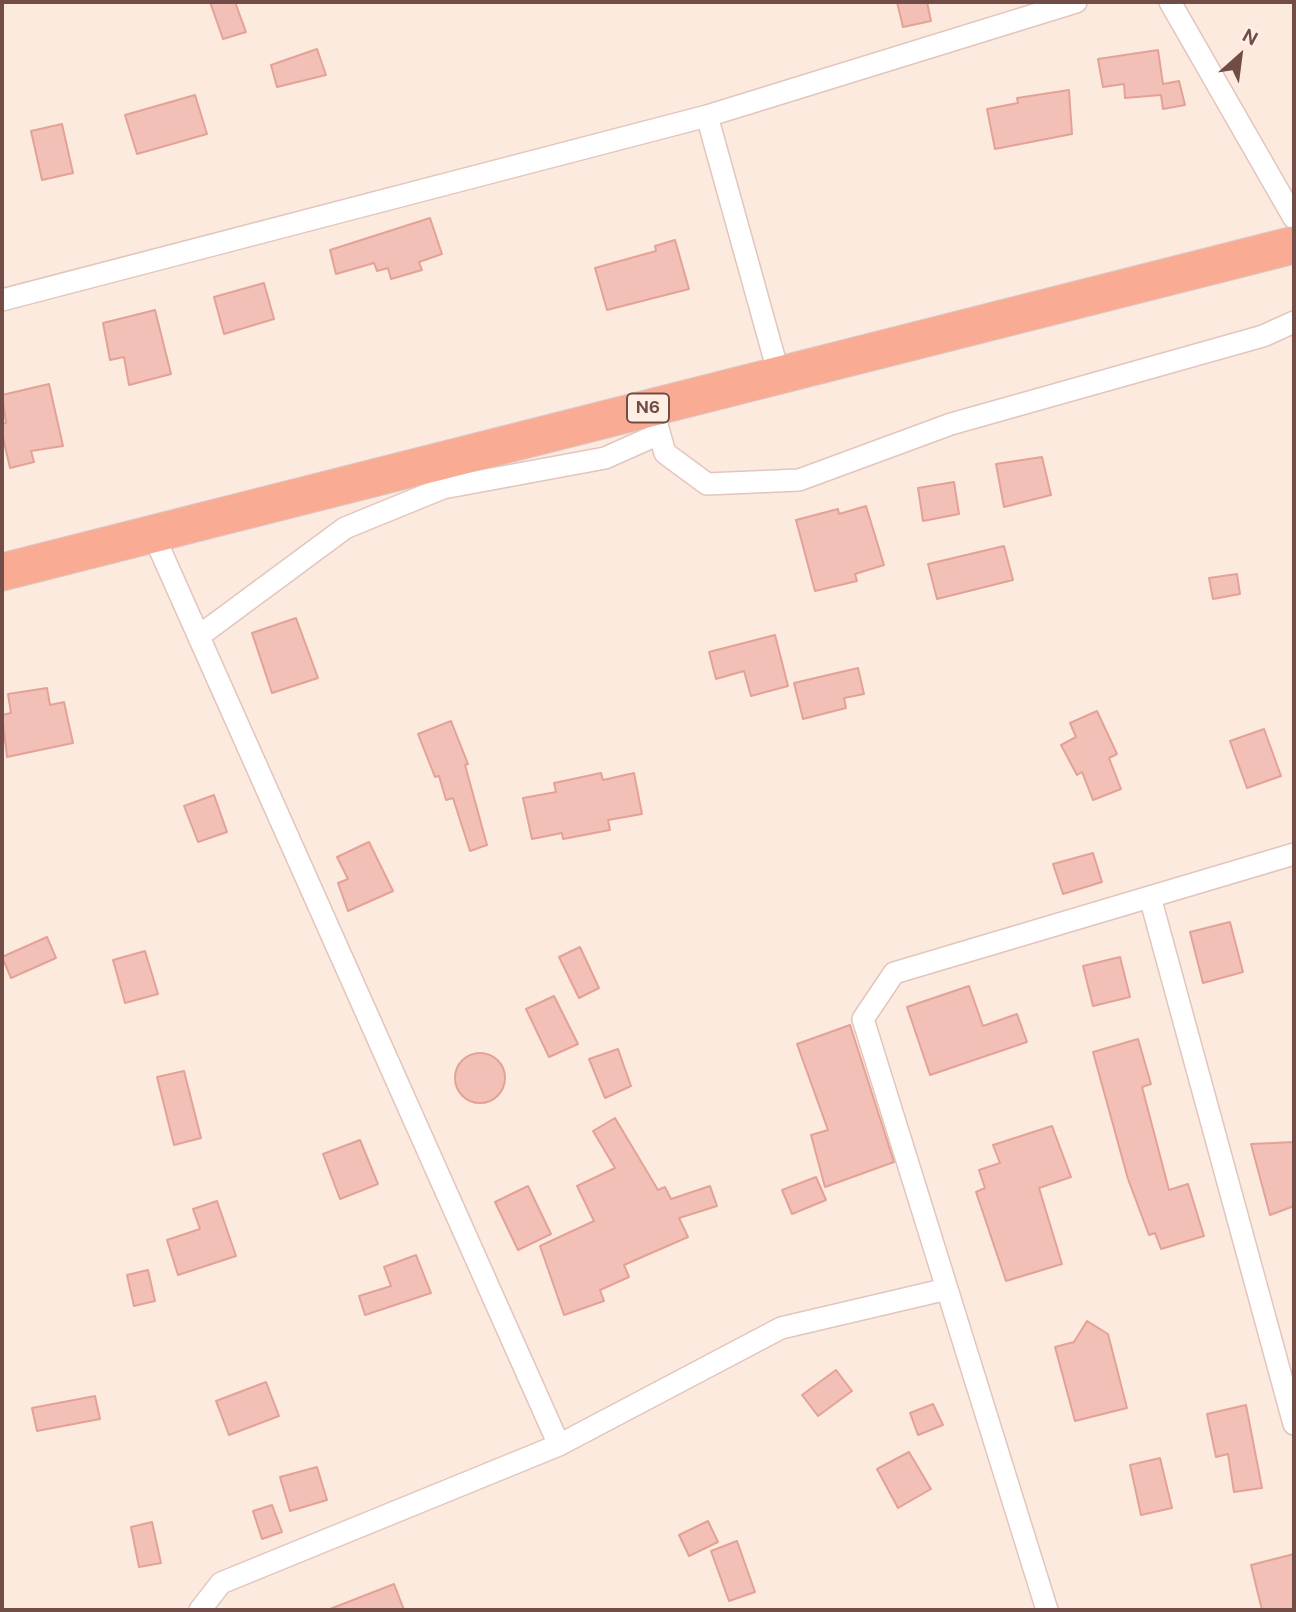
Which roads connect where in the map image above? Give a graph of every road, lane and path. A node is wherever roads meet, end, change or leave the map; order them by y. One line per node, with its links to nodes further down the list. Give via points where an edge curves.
1 (1076, 2): 3 (street)
2 (1170, 2): 4 (street)
3 (706, 116): 6 (street); 8 (street)
4 (1294, 218)
5 (1294, 245): 8 (highway, N6)
6 (2, 300)
7 (1294, 322): 9 (street, via 1263,335 951,425 799,480 707,484 665,453)
8 (779, 375): 9 (highway, N6)
9 (656, 421): 10 (highway, N6); 12 (street, via 605,458 443,488 345,528)
10 (153, 534): 11 (highway, N6); 12 (street)
11 (2, 572)
12 (199, 636): 17 (street)
13 (1294, 854): 14 (street)
14 (1150, 897): 15 (street, via 894,973 863,1018); 16 (street)
15 (947, 1289): 17 (street, via 781,1328); 19 (street)
16 (1294, 1423)
17 (559, 1445): 18 (street, via 221,1583)
18 (200, 1610)
19 (1047, 1610)

